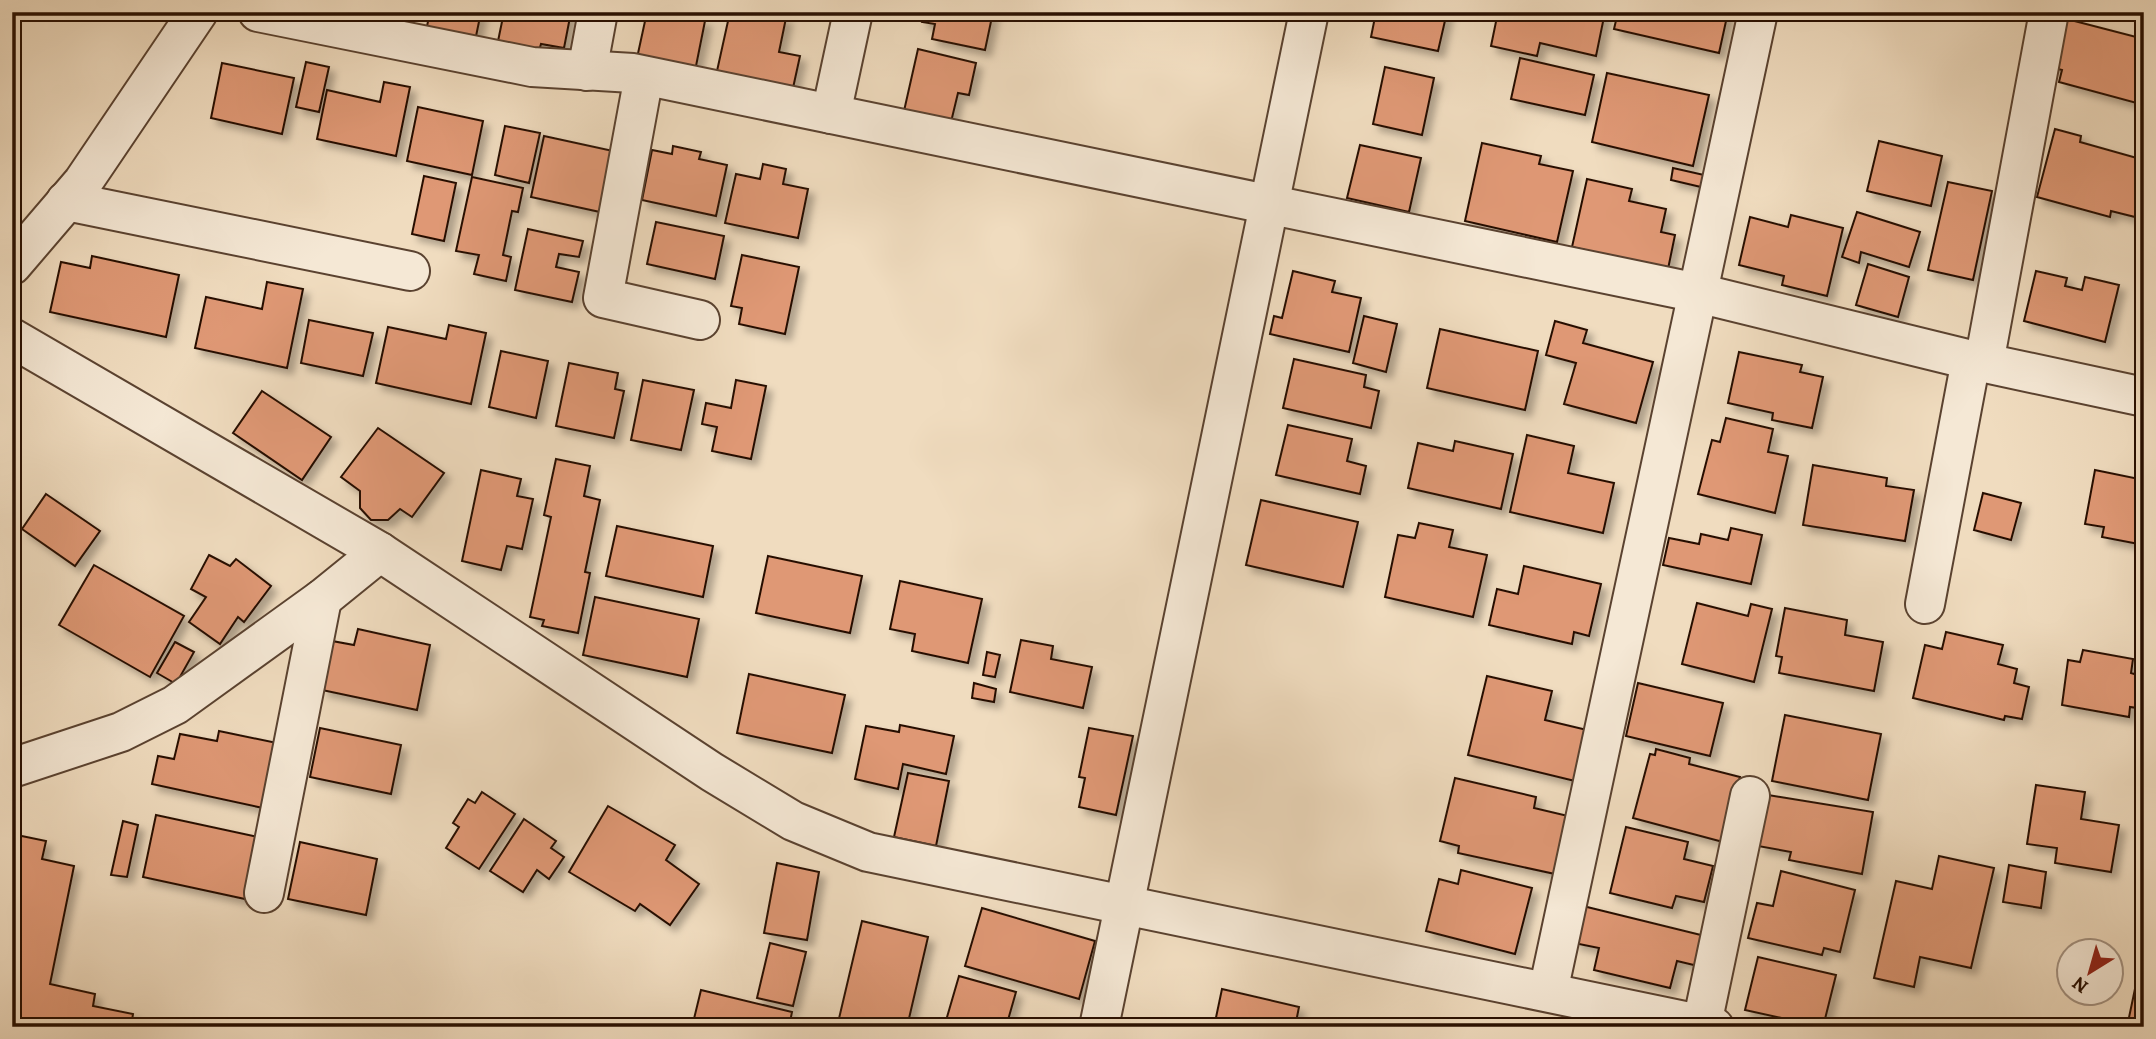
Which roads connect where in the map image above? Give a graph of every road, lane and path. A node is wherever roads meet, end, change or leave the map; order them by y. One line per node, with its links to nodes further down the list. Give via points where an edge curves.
1 (198, 12): 11 (street)
2 (258, 12): 8 (street, via 532,67)
3 (598, 12): 8 (street)
4 (853, 12): 10 (street)
5 (1309, 12): 12 (street)
6 (1758, 12): 15 (street)
7 (2049, 12): 18 (street)
8 (587, 71): 9 (street)
9 (644, 76): 10 (street); 16 (street, via 603,298)
10 (831, 114): 12 (street)
11 (66, 201): 13 (street); 14 (street)
12 (1270, 205): 15 (street); 26 (street)
13 (12, 265)
14 (410, 271)
15 (1698, 293): 18 (street); 27 (street)
16 (700, 320)
17 (12, 338): 20 (street)
18 (1978, 361): 19 (street); 22 (street)
19 (2144, 397)
20 (380, 552): 21 (street); 26 (street, via 793,821 868,852)
21 (322, 599): 23 (street, via 175,705 121,732); 25 (street)
22 (1925, 604)
23 (12, 768)
24 (1750, 796): 28 (street)
25 (264, 893)
26 (1125, 904): 27 (street); 29 (street)
27 (1548, 992): 28 (street)
28 (1708, 1025)
29 (1099, 1027)

